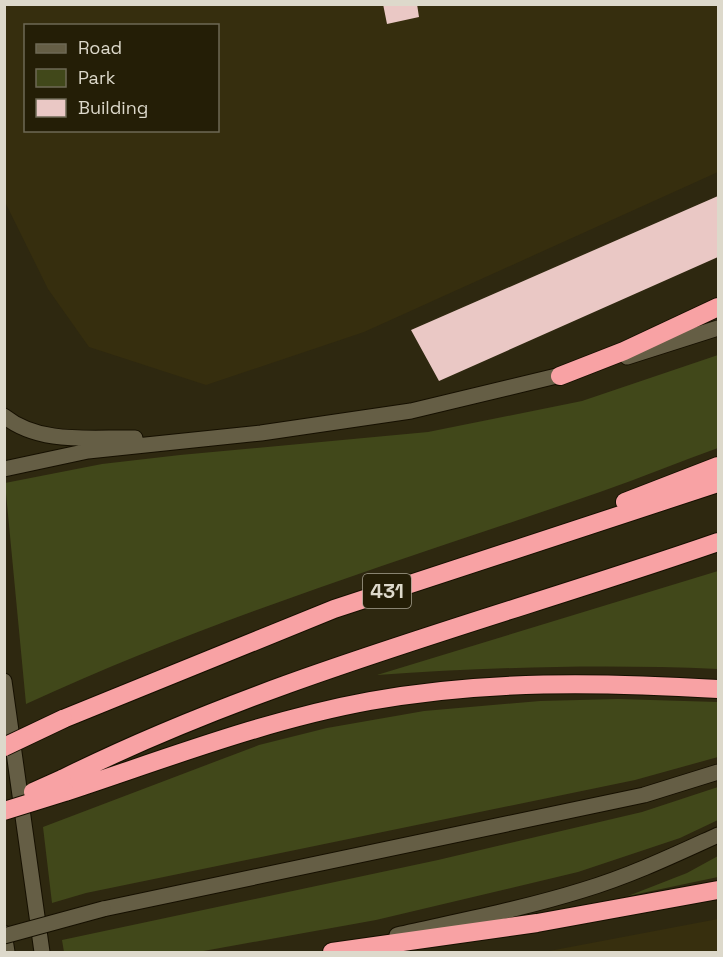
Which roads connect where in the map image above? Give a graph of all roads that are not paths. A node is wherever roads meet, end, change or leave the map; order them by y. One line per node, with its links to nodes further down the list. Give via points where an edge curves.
1 (718, 307): 3 (highway)
2 (718, 328): 3 (main road)
3 (560, 376): 5 (main road, via 411,411)
4 (4, 416): 5 (main road, via 21,427 50,436)
5 (198, 440): 7 (main road, via 88,451)
6 (718, 466): 10 (highway)
7 (4, 469)
8 (718, 483): 10 (highway, 431)
9 (716, 543): 15 (highway, via 324,670 181,725)
10 (406, 585): 13 (highway, 431, bridge, via 334,609 63,719)
11 (4, 681): 22 (main road)
12 (718, 689): 15 (highway, via 551,684 449,690 371,701 274,724)
13 (4, 747)
14 (718, 772): 20 (main road, bridge, via 644,795 103,909)
15 (63, 785): 16 (highway, bridge); 17 (highway, bridge)
16 (4, 805)
17 (4, 811)
18 (718, 835): 23 (main road, via 584,890)
19 (718, 890): 24 (highway, via 537,923)
20 (4, 935): 21 (main road)
21 (7, 952)
22 (42, 952)
23 (321, 952)
24 (332, 952)

